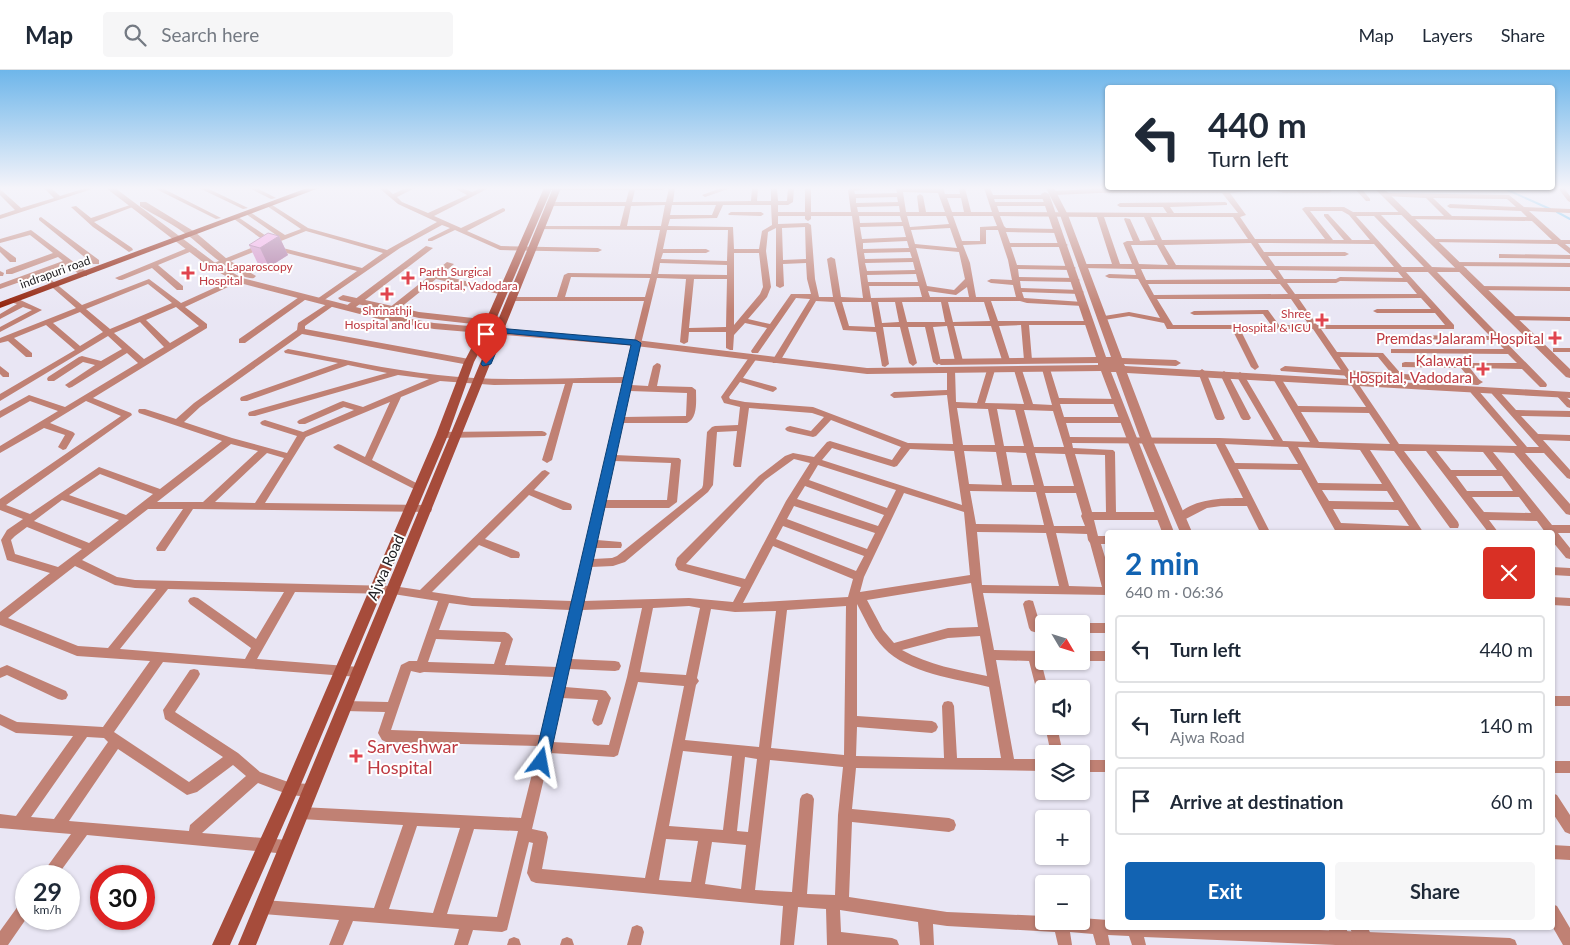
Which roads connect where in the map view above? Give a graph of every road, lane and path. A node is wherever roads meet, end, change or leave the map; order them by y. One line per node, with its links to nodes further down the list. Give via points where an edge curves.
1 (666, 228): 66 (street)
2 (54, 229): 86 (street)
3 (101, 229): 64 (street)
4 (173, 229): 41 (street)
5 (175, 229): 41 (street)
6 (194, 229): 41 (main road, indrapuri road)
7 (199, 229): 41 (main road, indrapuri road)
8 (249, 229): 57 (street)
9 (272, 229): 42 (street)
10 (306, 229): 42 (street); 70 (street)
11 (426, 229): 70 (street)
12 (535, 229): 63 (main road, Ajwa Road)
13 (539, 229): 63 (main road, Ajwa Road)
14 (731, 229): 71 (street)
15 (771, 229): 68 (street, via 766,231)
16 (777, 229): 87 (street)
17 (808, 229): 83 (street)
18 (857, 229): 43 (street)
19 (908, 229): 44 (street)
20 (943, 229): 44 (street)
21 (953, 229): 60 (street)
22 (982, 229): 60 (street, via 984,243)
23 (1000, 229): 24 (street)
24 (1003, 229): 38 (street); 58 (street)
25 (1064, 229): 96 (street)
26 (1105, 229): 97 (street)
27 (1132, 229): 52 (street)
28 (1153, 229): 53 (street)
29 (1245, 229): 46 (street)
30 (1320, 229): 47 (street)
31 (1338, 229): 48 (street)
32 (1364, 229): 54 (street)
33 (1389, 229): 104 (street)
34 (1423, 229): 49 (street)
35 (1429, 229): 50 (street)
36 (1546, 229): 55 (street)
37 (458, 230): 63 (street, via 500,248); 158 (street, via 430,244)
38 (1015, 230): 39 (street)
39 (1034, 230): 40 (street)
40 (1059, 231): 59 (street)
41 (182, 234): 62 (street); 64 (main road, indrapuri road); 81 (street); 106 (main road, indrapuri road)
42 (284, 237): 57 (street)
43 (858, 237): 44 (street); 69 (street)
44 (911, 239): 60 (street); 69 (street); 80 (street)
45 (0, 241): 73 (street, via 30,232)
46 (1253, 241): 47 (street); 53 (street); 74 (street)
47 (1330, 241): 48 (street)
48 (1349, 241): 54 (street)
49 (1434, 241): 50 (street); 95 (street)
50 (1445, 241): 51 (street); 95 (street)
51 (1487, 241): 55 (street); 76 (street)
52 (1138, 242): 53 (street); 98 (street, via 1127,243)
53 (1159, 242): 99 (street)
54 (1375, 242): 102 (street)
55 (1560, 242): 56 (street); 72 (street)
56 (1570, 242)
57 (267, 243): 81 (street); 103 (street)
58 (1008, 245): 59 (street); 94 (street)
59 (1064, 245): 96 (street)
60 (960, 247): 116 (street)
61 (0, 248): 79 (street)
62 (193, 249): 91 (street); 92 (street)
63 (526, 249): 65 (street); 135 (main road, Ajwa Road)
64 (129, 250): 86 (main road, indrapuri road)
65 (598, 250)
66 (660, 251): 67 (street); 82 (street)
67 (706, 251)
68 (762, 251): 71 (street); 170 (street, via 767,287)
69 (860, 251): 84 (street)
70 (388, 252): 103 (street)
71 (731, 252): 88 (street)
72 (1570, 252)
73 (58, 254): 85 (street); 105 (street)
74 (1262, 254): 75 (street); 101 (street)
75 (1345, 254)
76 (1502, 256): 77 (street); 90 (street)
77 (1570, 257)
78 (831, 259): 145 (street)
79 (13, 260)
80 (916, 260): 84 (street); 107 (street)
81 (224, 261): 92 (street); 125 (street)
82 (657, 261): 88 (street); 110 (street)
83 (810, 261): 87 (street); 142 (street)
84 (862, 261): 108 (street)
85 (68, 262): 106 (street); 128 (street)
86 (96, 262): 106 (main road, indrapuri road)
87 (781, 262): 126 (street)
88 (731, 263): 113 (street)
89 (450, 264): 109 (street)
90 (1511, 264): 93 (street); 95 (street)
91 (153, 265): 114 (street); 130 (street)
92 (213, 265): 115 (street)
93 (1570, 265)
94 (1014, 266): 96 (street); 129 (street)
95 (1463, 266): 104 (street); 131 (street); 132 (street)
96 (1077, 267): 97 (street); 117 (street); 168 (street)
97 (1118, 267): 98 (street)
98 (1136, 267): 99 (street); 118 (street)
99 (1174, 268): 100 (street)
100 (1190, 268): 101 (street); 122 (street)
101 (1272, 268): 102 (street); 119 (street)
102 (1400, 269): 104 (street); 120 (street)
103 (362, 270): 147 (street)
104 (1428, 270): 193 (street)
105 (9, 272)
106 (81, 272): 123 (main road, indrapuri road)
107 (919, 272): 108 (street); 127 (street)
108 (863, 273): 124 (street)
109 (435, 276): 135 (street); 160 (street)
110 (653, 276): 112 (street); 143 (street, via 568,275); 144 (street)
111 (1109, 276): 118 (street)
112 (690, 277): 113 (street); 187 (street)
113 (731, 277): 189 (street)
114 (119, 278)
115 (239, 280): 125 (street); 157 (street)
116 (969, 280): 127 (street, via 956,293); 152 (street)
117 (1076, 280): 129 (street); 134 (street)
118 (1143, 280): 122 (street); 139 (street)
119 (1281, 280): 120 (street); 122 (street); 140 (street)
120 (1408, 280): 137 (street)
121 (991, 281): 129 (street)
122 (1198, 281): 136 (street)
123 (52, 283): 141 (main road, indrapuri road); 146 (main road, indrapuri road); 159 (street)
124 (865, 284): 127 (street); 148 (street)
125 (273, 285): 138 (street); 147 (street)
126 (780, 286)
127 (923, 286): 150 (street)
128 (0, 287)
129 (1019, 287): 134 (street); 153 (street); 155 (street, via 1027,301)
130 (180, 288)
131 (1481, 288): 132 (street); 165 (street)
132 (1492, 288): 133 (street); 166 (street)
133 (1570, 289)
134 (1080, 292): 155 (street)
135 (508, 296): 143 (street); 179 (main road, Ajwa Road)
136 (1210, 296): 139 (street); 140 (street)
137 (1424, 296): 140 (street); 162 (street)
138 (305, 297): 147 (street); 196 (street)
139 (1153, 297): 171 (street)
140 (1292, 297): 184 (street)
141 (0, 298)
142 (814, 298): 145 (street); 180 (street, via 794,296); 211 (street)
143 (560, 299): 144 (street)
144 (647, 299): 195 (street)
145 (837, 299): 148 (street); 183 (street, via 846,328)
146 (13, 300): 154 (street); 156 (main road, indrapuri road)
147 (326, 300): 158 (street); 188 (street, via 301,325)
148 (871, 300): 149 (street); 183 (street)
149 (898, 300): 150 (street); 178 (street)
150 (927, 300): 151 (street)
151 (944, 300): 152 (street); 176 (street)
152 (973, 300): 153 (street)
153 (988, 300): 177 (street)
154 (23, 304): 164 (street); 186 (street, via 38,310)
155 (1084, 304): 174 (street)
156 (0, 305)
157 (179, 305): 159 (street, via 149,281); 167 (street); 198 (street, via 204,326)
158 (354, 305): 160 (street); 179 (street, via 434,326)
159 (82, 308): 172 (street); 190 (street)
160 (392, 310): 179 (street)
161 (1378, 311): 162 (street)
162 (1437, 311): 185 (street, via 1451,326)
163 (1194, 312): 182 (street, via 1265,312)
164 (0, 316)
165 (1511, 318): 166 (street); 238 (street)
166 (1522, 318): 169 (street); 203 (street)
167 (141, 319): 190 (street); 198 (street)
168 (1101, 319): 171 (street, via 1129,314); 224 (street)
169 (1570, 319)
170 (743, 320): 180 (street); 189 (street)
171 (1166, 321): 181 (street, via 1172,327)
172 (47, 322): 194 (street); 201 (street)
173 (1025, 323): 174 (street); 177 (street); 213 (street)
174 (1089, 323): 223 (street)
175 (929, 324): 176 (street); 178 (street); 216 (street)
176 (949, 324): 177 (street); 214 (street)
177 (995, 324): 212 (street)
178 (903, 325): 183 (street); 219 (street)
179 (495, 326): 195 (street); 215 (main road, Ajwa Road); 247 (main road, Ajwa Road)
180 (773, 327): 209 (street)
181 (1235, 327): 182 (street); 229 (street)
182 (1277, 327): 184 (street)
183 (879, 328): 222 (street)
184 (1315, 328): 185 (street); 208 (street)
185 (1433, 328): 192 (street)
186 (0, 330)
187 (685, 330): 189 (street); 197 (street)
188 (301, 331): 215 (street); 290 (street, via 197,405)
189 (731, 332): 199 (street)
190 (108, 333): 200 (street); 201 (street)
191 (1396, 337): 192 (street)
192 (1441, 338): 193 (street); 206 (street)
193 (1495, 338): 207 (street)
194 (4, 339): 210 (street)
195 (637, 339): 197 (street); 209 (street); 248 (street)
196 (242, 341)
197 (684, 342): 199 (street)
198 (169, 347): 217 (street)
199 (730, 348): 209 (street)
200 (126, 349): 217 (street); 221 (street)
201 (80, 350): 261 (street)
202 (1394, 350): 206 (street)
203 (1556, 350): 204 (street); 220 (street)
204 (1570, 350)
205 (288, 351): 218 (street)
206 (1452, 351): 207 (street); 227 (street)
207 (1509, 352): 228 (street)
208 (1334, 354): 240 (street, via 1380,355); 243 (street)
209 (754, 355): 211 (street); 245 (street)
210 (29, 356)
211 (778, 357): 222 (street); 231 (street, via 867,371)
212 (1006, 360): 213 (street); 214 (street)
213 (1028, 360): 223 (street)
214 (959, 361): 216 (street)
215 (469, 362): 242 (main road, Ajwa Road)
216 (937, 362): 219 (street)
217 (143, 363): 262 (street)
218 (347, 363): 234 (street); 255 (street)
219 (913, 363): 222 (street)
220 (1570, 363)
221 (102, 364): 244 (street, via 82,359); 249 (street)
222 (885, 364)
223 (1103, 364): 224 (street); 230 (street); 264 (street)
224 (1118, 365): 229 (street); 235 (street); 280 (street)
225 (657, 366): 253 (street)
226 (1405, 366): 227 (street)
227 (1464, 366): 228 (street); 251 (street)
228 (1524, 366): 250 (street)
229 (1255, 367): 243 (street)
230 (1046, 369): 233 (street); 266 (street)
231 (951, 370): 232 (street); 256 (street)
232 (991, 370): 233 (street); 269 (street)
233 (1018, 370): 271 (street)
234 (397, 372): 241 (street); 272 (street)
235 (1202, 372): 236 (street); 285 (street)
236 (1224, 374): 237 (street); 286 (street)
237 (1240, 375): 239 (street); 305 (street)
238 (1570, 375)
239 (1276, 377): 243 (street); 274 (street)
240 (1400, 377): 243 (street); 251 (street)
241 (440, 378): 242 (street); 258 (street)
242 (464, 378): 247 (street); 297 (main road, Ajwa Road)
243 (1351, 378): 251 (street); 276 (street)
244 (51, 379)
245 (738, 379): 254 (street); 268 (street, via 725,399)
246 (570, 380): 247 (street); 248 (street); 326 (street)
247 (479, 381): 298 (main road, Ajwa Road)
248 (627, 384): 253 (street); 287 (street)
249 (69, 385)
250 (1543, 385): 251 (street); 252 (street)
251 (1475, 386): 257 (street); 322 (street)
252 (1570, 386)
253 (652, 388): 287 (street, via 692,390 689,419)
254 (773, 389)
255 (267, 391): 263 (street); 272 (street)
256 (952, 392): 259 (street); 265 (street)
257 (1495, 392): 260 (street); 278 (street)
258 (398, 394): 273 (street); 328 (street)
259 (894, 395)
260 (1565, 395): 267 (street)
261 (0, 398)
262 (86, 398): 275 (street); 354 (street, via 128,415)
263 (244, 399)
264 (1116, 401): 266 (street); 284 (street)
265 (952, 405): 269 (street); 316 (street)
266 (1056, 405): 271 (street); 288 (street)
267 (1570, 405)
268 (745, 406): 283 (street, via 800,408); 293 (street)
269 (980, 406): 270 (street)
270 (992, 406): 271 (street); 317 (street)
271 (1024, 407): 318 (street)
272 (274, 408): 279 (street)
273 (362, 409): 289 (street, via 343,404); 296 (street)
274 (1295, 409): 276 (street); 306 (street)
275 (66, 410): 282 (street, via 29,398); 292 (street)
276 (1372, 410): 314 (street)
277 (142, 411): 290 (street)
278 (1514, 413): 281 (street); 299 (street)
279 (252, 414)
280 (1137, 414): 284 (street); 303 (street)
281 (1570, 414)
282 (0, 415)
283 (830, 416): 294 (street, via 813,434); 309 (street)
284 (1122, 417): 288 (street); 302 (street)
285 (1220, 418)
286 (1246, 418)
287 (619, 420): 325 (street)
288 (1060, 420): 307 (street)
289 (302, 422)
290 (178, 423): 301 (street)
291 (265, 423): 296 (street)
292 (43, 424): 311 (street, via 70,434); 319 (street)
293 (742, 428): 329 (street); 402 (street, via 715,429 712,432 705,490 621,559)
294 (790, 429)
295 (542, 434): 298 (street)
296 (303, 435): 324 (street)
297 (442, 435): 298 (street); 340 (main road, Ajwa Road)
298 (458, 435): 363 (main road, Ajwa Road)
299 (1535, 437): 300 (street); 323 (street)
300 (1566, 438): 310 (street)
301 (229, 440): 320 (street); 347 (street)
302 (1133, 440): 303 (street); 307 (street); 369 (street)
303 (1147, 440): 304 (street); 372 (street)
304 (1219, 441): 305 (street); 330 (street)
305 (1280, 443): 308 (street)
306 (1316, 444): 308 (street); 313 (street)
307 (1066, 445): 318 (street); 345 (street); 368 (street, via 1112,454)
308 (1292, 445): 331 (street)
309 (907, 446): 316 (street); 327 (street, via 894,464 832,444)
310 (1570, 446)
311 (63, 447)
312 (338, 447): 328 (street)
313 (1363, 447): 314 (street); 342 (street)
314 (1396, 447): 315 (street); 376 (street)
315 (1428, 447): 321 (street); 334 (street)
316 (959, 449): 317 (street); 339 (street)
317 (1001, 449): 318 (street); 341 (street)
318 (1030, 449): 344 (street)
319 (0, 450)
320 (266, 450): 324 (street); 357 (street)
321 (1486, 450): 322 (street); 335 (street)
322 (1521, 450): 323 (street); 365 (street)
323 (1547, 450): 332 (street)
324 (288, 456): 358 (street)
325 (610, 458): 353 (street); 353 (street, via 676,460 672,502)
326 (547, 460)
327 (816, 461): 337 (street); 343 (street); 408 (street, via 793,456 783,461 762,478 680,564)
328 (367, 462): 340 (street)
329 (738, 466)
330 (1232, 466): 331 (street); 352 (street)
331 (1304, 467): 338 (street)
332 (1566, 468): 336 (street)
333 (545, 473): 346 (street)
334 (1448, 473): 335 (street); 348 (street)
335 (1505, 473): 349 (street)
336 (1570, 476)
337 (802, 482): 351 (street); 366 (street)
338 (1314, 486): 342 (street); 360 (street)
339 (964, 487): 341 (street); 364 (street)
340 (419, 488): 362 (main road, Ajwa Road)
341 (1008, 488): 344 (street)
342 (1389, 488): 361 (street)
343 (900, 489): 364 (street); 366 (street)
344 (1040, 489): 345 (street); 378 (street)
345 (1079, 490): 367 (street)
346 (528, 491): 359 (street); 391 (street)
347 (161, 493): 350 (street, via 99,470); 355 (street)
348 (1464, 494): 349 (street); 370 (street)
349 (1522, 494): 371 (street)
350 (61, 496): 373 (street); 374 (street)
351 (791, 501): 375 (street); 387 (street)
352 (1250, 502): 372 (street, via 1210,503); 382 (street)
353 (600, 504): 393 (street)
354 (0, 505): 373 (street)
355 (146, 505): 356 (street); 374 (street)
356 (191, 506): 357 (street); 397 (street)
357 (205, 506): 358 (street)
358 (258, 506): 362 (street)
359 (568, 506)
360 (1326, 506): 361 (street); 383 (street)
361 (1401, 506): 384 (street)
362 (410, 509): 363 (street); 413 (main road, Ajwa Road)
363 (427, 509): 414 (main road, Ajwa Road)
364 (968, 510): 377 (street)
365 (1570, 511)
366 (889, 512): 387 (street)
367 (1086, 516): 368 (street); 389 (street)
368 (1111, 516): 369 (street)
369 (1160, 516): 380 (street)
370 (1481, 516): 371 (street); 385 (street)
371 (1540, 517): 386 (street)
372 (1180, 518): 381 (street)
373 (28, 520): 396 (street); 405 (street, via 6,540 10,555)
374 (127, 520): 396 (street)
375 (781, 521): 392 (street); 398 (street)
376 (1454, 525)
377 (971, 528): 378 (street); 409 (street)
378 (1049, 529): 389 (street); 415 (street)
379 (1570, 529): 388 (street)
380 (1167, 530)
381 (1185, 530)
382 (1264, 530)
383 (1339, 530)
384 (1416, 530)
385 (1491, 530)
386 (1550, 530)
387 (880, 531): 398 (street)
388 (1555, 531)
389 (1091, 535): 390 (street); 403 (street)
390 (1105, 539)
391 (478, 540): 400 (street); 416 (street)
392 (770, 541): 407 (street); 408 (street)
393 (591, 544): 394 (street); 402 (street)
394 (617, 545)
395 (1557, 545): 399 (street)
396 (91, 548): 401 (street)
397 (161, 548)
398 (870, 554): 407 (street)
399 (1570, 554)
400 (515, 555)
401 (74, 561): 405 (street); 410 (street, via 115,581)
402 (586, 563): 425 (street)
403 (1104, 565)
404 (1555, 571): 406 (street)
405 (59, 572): 428 (street)
406 (1570, 572)
407 (859, 577): 418 (street)
408 (747, 584): 427 (street)
409 (977, 584): 415 (street); 418 (street); 432 (street)
410 (164, 586): 411 (street); 436 (street)
411 (292, 588): 413 (street); 434 (street)
412 (1105, 589): 415 (street)
413 (375, 590): 414 (street); 447 (main road, Ajwa Road)
414 (393, 590): 416 (street); 448 (main road, Ajwa Road)
415 (1065, 590)
416 (423, 594): 417 (street)
417 (445, 598): 425 (street); 433 (street)
418 (855, 599): 426 (street); 435 (street); 463 (street)
419 (194, 601): 434 (street)
420 (1555, 601): 421 (street)
421 (1570, 602)
422 (706, 604): 424 (street); 427 (street); 452 (street)
423 (1029, 604): 429 (street)
424 (648, 605): 425 (street); 451 (street)
425 (576, 606): 445 (street)
426 (782, 606): 427 (street); 470 (street)
427 (735, 608)
428 (0, 619): 436 (street, via 77,651)
429 (1035, 628)
430 (1090, 628): 431 (street)
431 (1105, 628)
432 (985, 631): 435 (street, via 948,632); 437 (street)
433 (432, 634): 444 (street); 446 (street, via 505,637)
434 (259, 647): 442 (street)
435 (892, 648): 453 (street, via 924,664)
436 (110, 654): 441 (street)
437 (990, 655): 438 (street); 453 (street)
438 (1035, 656)
439 (1090, 656): 440 (street)
440 (1105, 656)
441 (160, 657): 442 (street); 466 (street)
442 (248, 664): 447 (street)
443 (615, 666): 445 (street)
444 (420, 668): 446 (street); 460 (street, via 409,666 405,670)
445 (563, 668): 446 (street); 454 (street)
446 (498, 670)
447 (340, 671): 448 (street); 481 (main road, Ajwa Road)
448 (359, 672): 458 (main road, Ajwa Road)
449 (0, 673): 455 (street, via 7,670)
450 (194, 674): 471 (street, via 169,710 169,715)
451 (633, 677): 452 (street); 467 (street, via 614,751)
452 (693, 681): 468 (street)
453 (995, 683): 474 (street)
454 (557, 692): 462 (street, via 602,695); 467 (street)
455 (62, 695)
456 (1555, 701): 457 (street)
457 (1570, 701)
458 (344, 706): 460 (street); 482 (main road, Ajwa Road)
459 (948, 706): 473 (street)
460 (393, 707): 467 (street, via 384,733 386,736)
461 (0, 719): 465 (street, via 16,726)
462 (598, 720)
463 (850, 721): 464 (street); 472 (street)
464 (932, 727)
465 (84, 731): 466 (street); 490 (street)
466 (112, 736): 471 (street, via 186,789 192,788); 492 (street)
467 (546, 744): 496 (street)
468 (679, 745): 469 (street); 497 (street)
469 (739, 750): 470 (street); 499 (street)
470 (766, 752): 472 (street); 500 (street)
471 (233, 756): 480 (street)
472 (850, 762): 473 (street); 485 (street)
473 (951, 764): 474 (street)
474 (1009, 765): 475 (street)
475 (1035, 765)
476 (1090, 766): 477 (street)
477 (1105, 766)
478 (1555, 767): 479 (street)
479 (1570, 767)
480 (256, 776): 481 (street); 495 (street)
481 (291, 789): 482 (street); 501 (main road, Ajwa Road)
482 (310, 790): 484 (main road, Ajwa Road)
483 (807, 799): 509 (street)
484 (301, 814): 487 (street); 502 (main road, Ajwa Road)
485 (845, 815): 491 (street); 510 (street)
486 (1561, 815): 493 (street)
487 (412, 819): 489 (street); 514 (street)
488 (0, 821): 490 (street)
489 (469, 822): 496 (street); 516 (street)
490 (19, 823): 492 (street)
491 (949, 825)
492 (57, 826): 494 (street)
493 (1570, 827)
494 (83, 829): 501 (street); 505 (street)
495 (195, 830)
496 (526, 830): 506 (street, via 541,837 534,875); 518 (street, via 502,925)
497 (662, 832): 498 (street); 506 (street)
498 (706, 836): 499 (street); 507 (street)
499 (729, 837): 500 (street)
500 (755, 839): 508 (street)
501 (264, 846): 502 (street); 531 (main road, Ajwa Road)
502 (287, 847): 511 (main road, Ajwa Road)
503 (1555, 852): 504 (street)
504 (1570, 853)
505 (56, 865)
506 (650, 887): 507 (street)
507 (697, 890): 508 (street)
508 (747, 897): 509 (street)
509 (795, 899): 510 (street); 535 (street)
510 (838, 903): 513 (street); 528 (street)
511 (263, 907): 512 (street); 532 (main road, Ajwa Road)
512 (349, 914): 514 (street); 533 (street)
513 (924, 915): 519 (street); 537 (street)
514 (379, 916): 516 (street)
515 (1555, 916): 529 (street)
516 (438, 920): 518 (street)
517 (15, 922): 530 (street)
518 (468, 923): 534 (street)
519 (1035, 924)
520 (1090, 926): 521 (street)
521 (1105, 927)
522 (1062, 930): 538 (street)
523 (1106, 930): 539 (street)
524 (1134, 930): 540 (street)
525 (1160, 930): 526 (street)
526 (1341, 937): 527 (street)
527 (1363, 937): 541 (street)
528 (834, 942): 536 (street)
529 (1570, 942)
530 (0, 943)
531 (221, 945)
532 (247, 945)
533 (336, 945)
534 (461, 945)
535 (787, 945)
536 (892, 945)
537 (927, 945)
538 (1065, 945)
539 (1103, 945)
540 (1138, 945)
541 (1510, 945)

